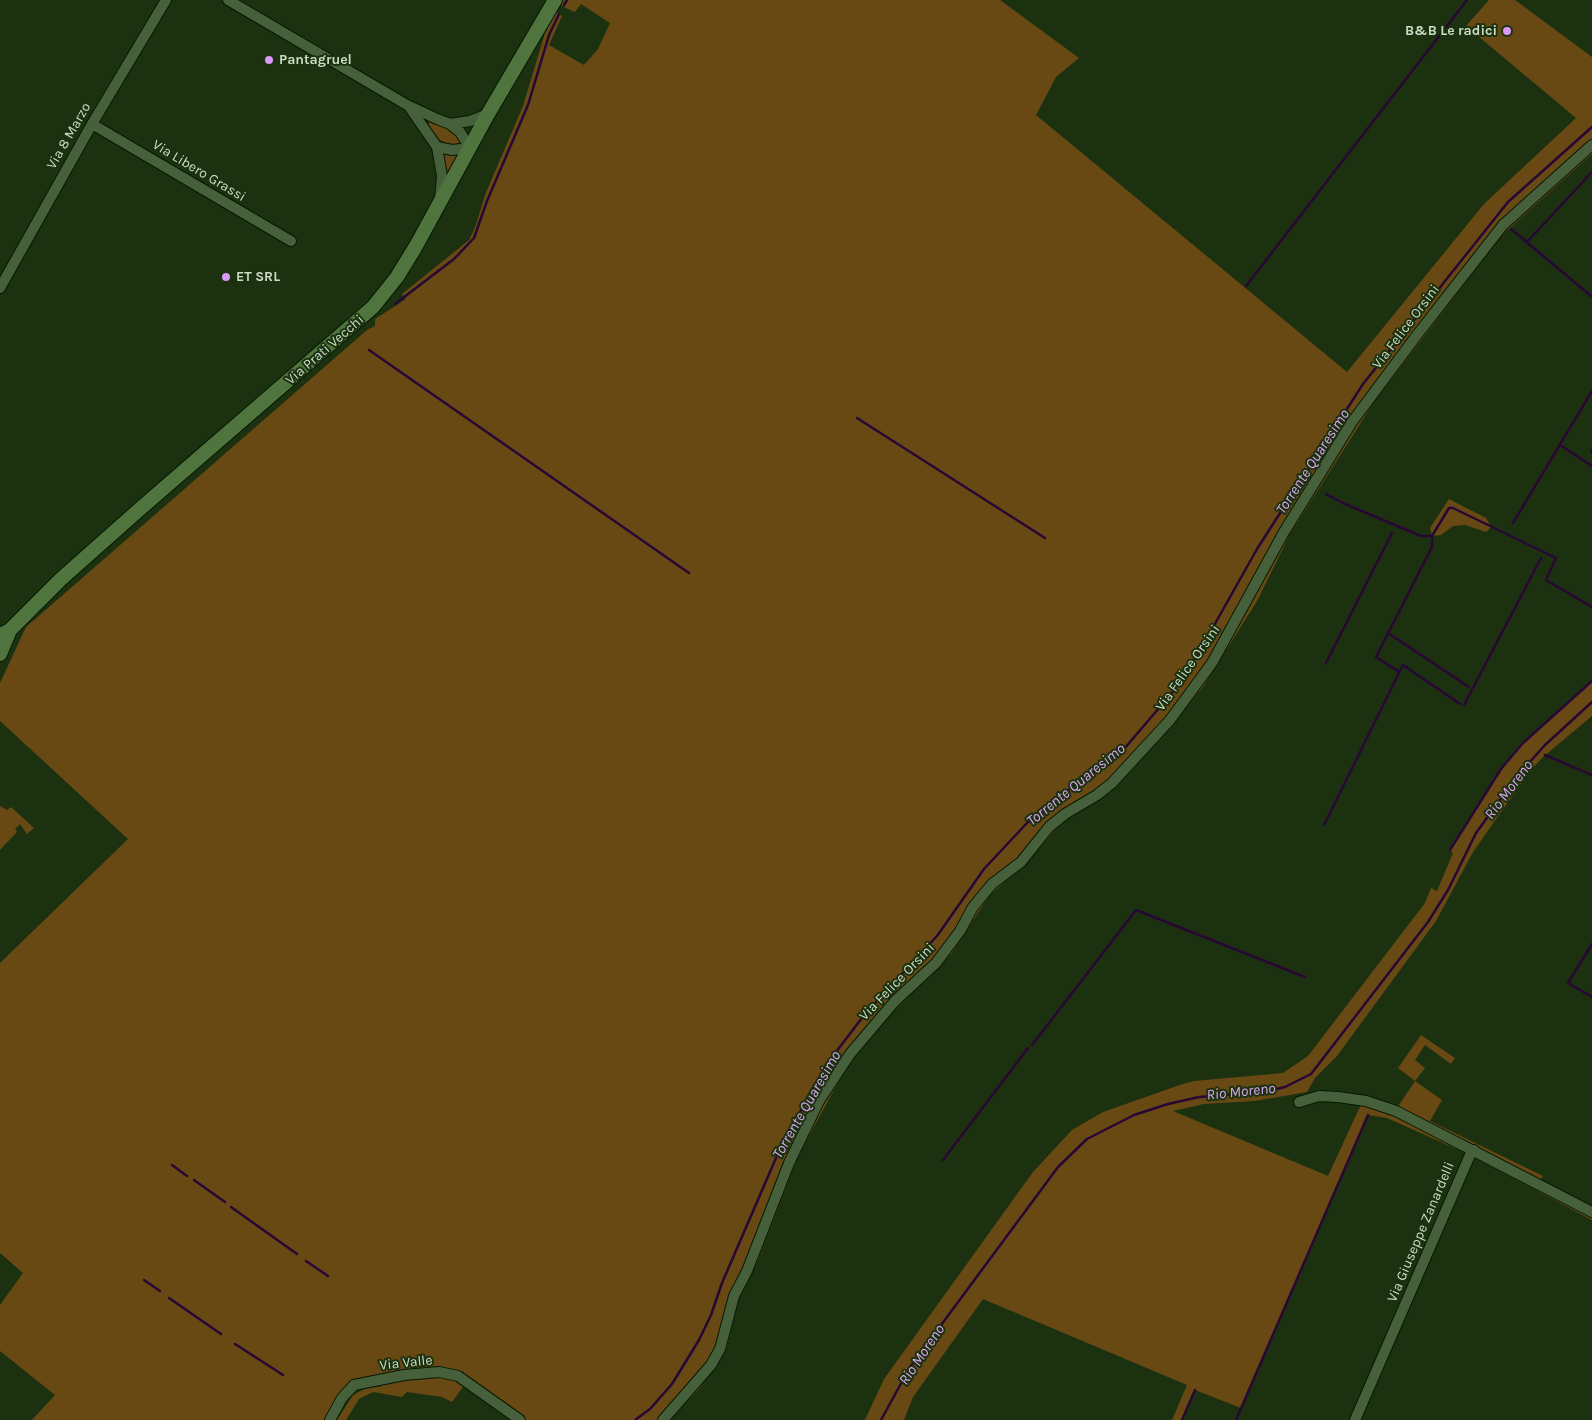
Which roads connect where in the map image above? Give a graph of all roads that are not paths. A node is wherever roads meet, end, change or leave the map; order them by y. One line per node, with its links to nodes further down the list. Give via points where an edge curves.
1 (166, 0): 6 (street, Via 8 Marzo)
2 (228, 0): 4 (street)
3 (555, 0): 5 (main road, Via Prati Vecchi)
4 (408, 105): 7 (street); 9 (street)
5 (488, 114): 7 (street); 10 (main road, Via Prati Vecchi)
6 (92, 124): 12 (street, Via Libero Grassi); 13 (street, Via 8 Marzo)
7 (450, 124): 10 (street, via 460,132)
8 (1592, 145): 21 (street, Via Felice Orsini, via 1503,225 1364,406 1284,532 1212,663 1170,720 1112,783 1049,827 1021,862 992,884 936,963 895,1001 850,1054 820,1101 789,1163 734,1296 720,1349 711,1365)
9 (437, 146): 10 (street, via 452,150); 11 (street, via 442,176)
10 (470, 148): 11 (main road, Via Prati Vecchi)
11 (440, 202): 14 (main road, Via Prati Vecchi, via 397,277 358,322 61,579)
12 (291, 241)
13 (0, 288)
14 (5, 632): 15 (main road, Via Prati Vecchi)
15 (0, 654)
16 (1299, 1102): 17 (street, via 1319,1096 1368,1102 1396,1111)
17 (1474, 1150): 18 (street); 22 (street, Via Giuseppe Zanardelli)
18 (1592, 1212)
19 (330, 1420): 20 (street, Via Valle, via 342,1398 354,1385 438,1372 458,1376)
20 (520, 1420)
21 (664, 1420)
22 (1355, 1420)

